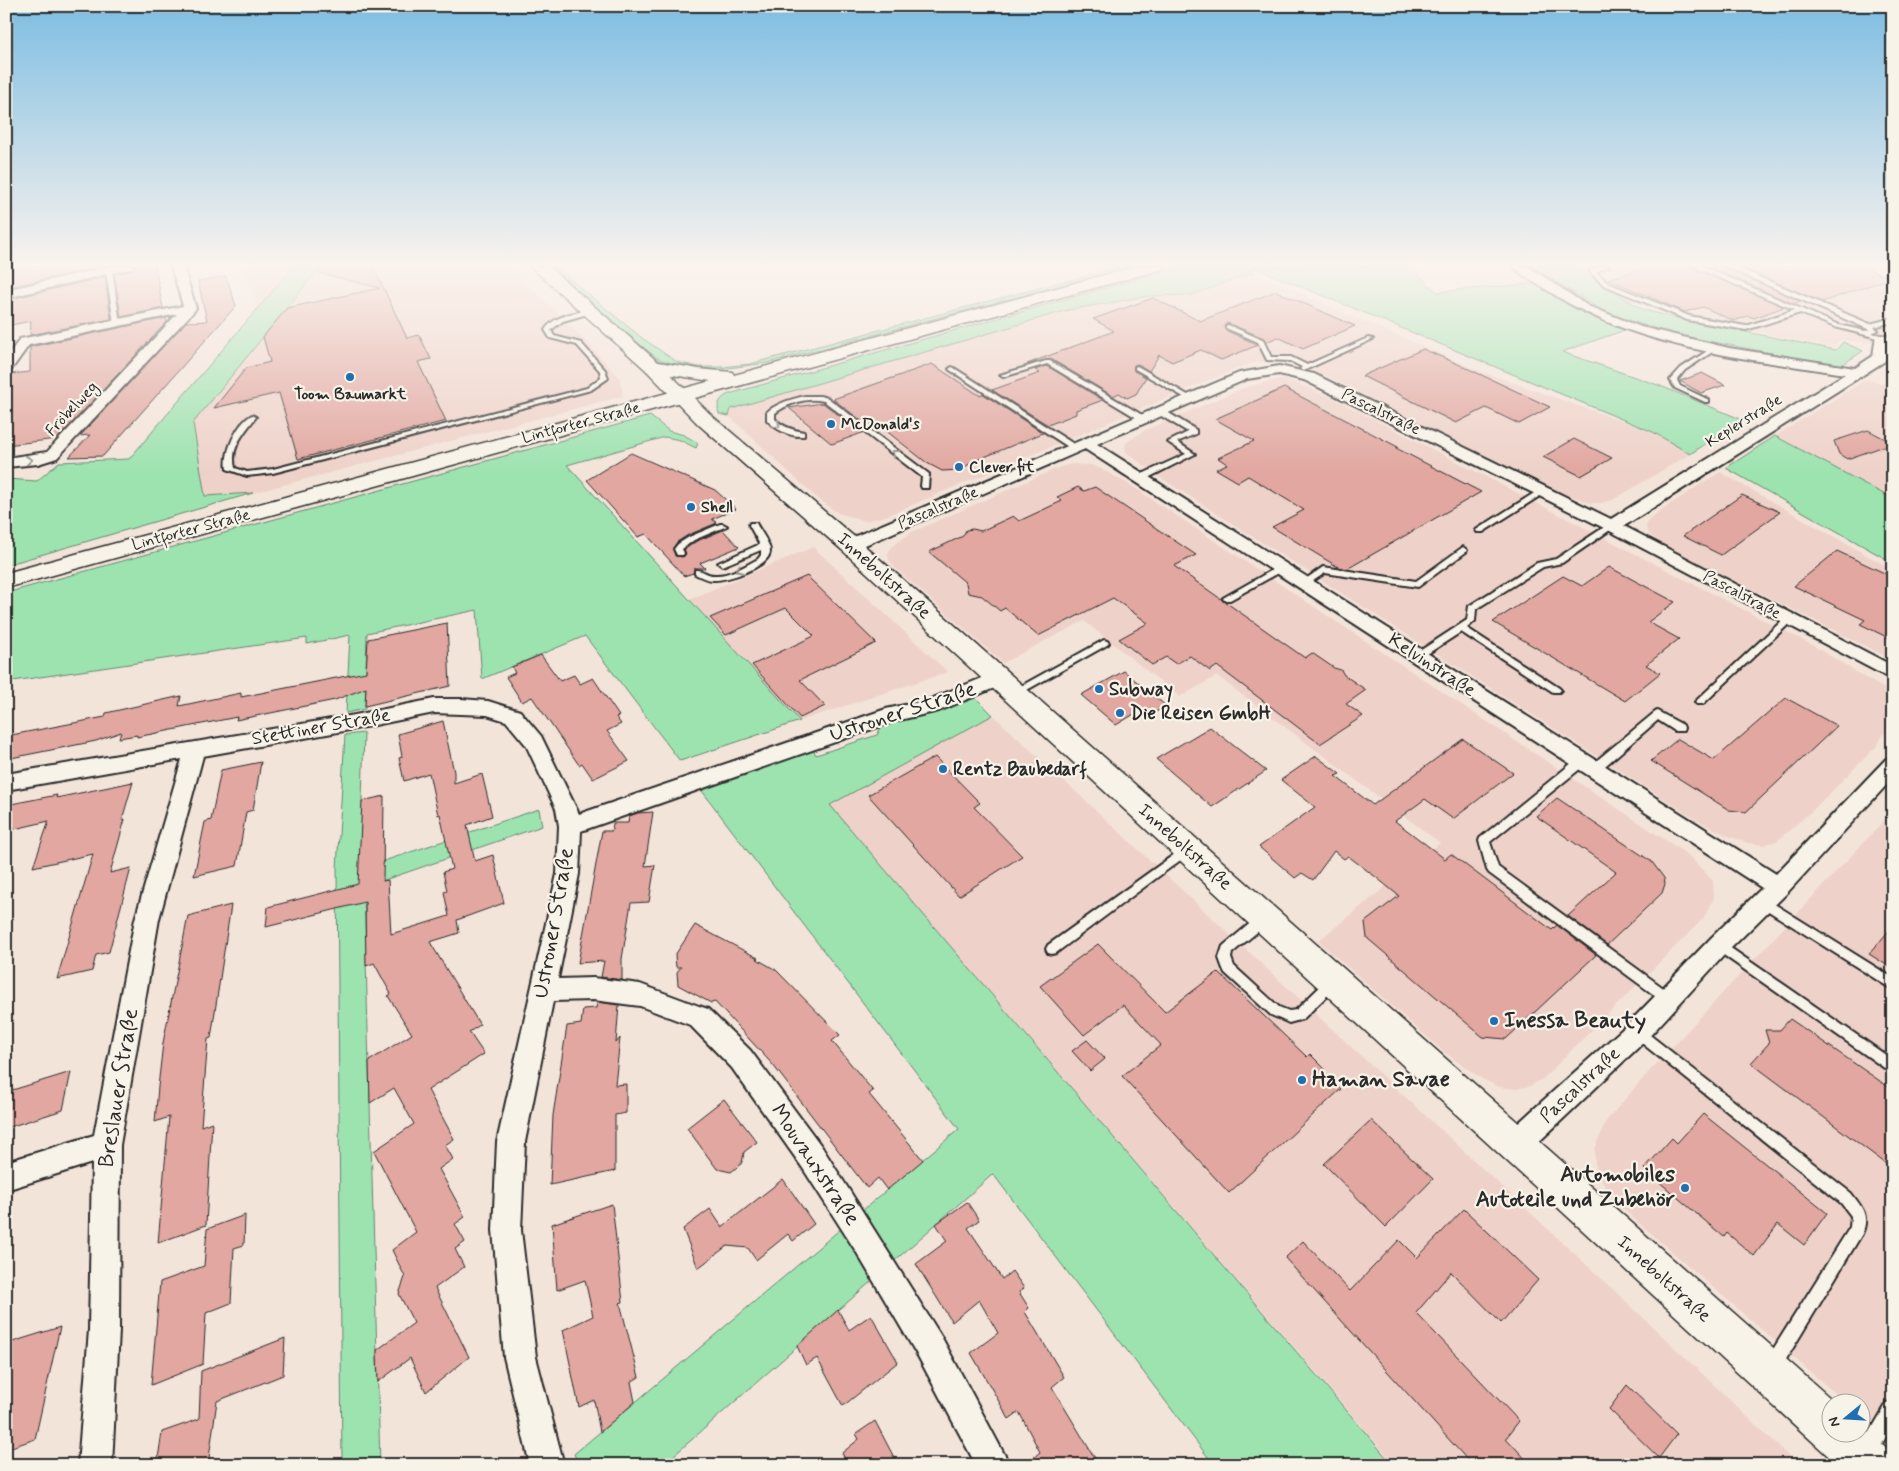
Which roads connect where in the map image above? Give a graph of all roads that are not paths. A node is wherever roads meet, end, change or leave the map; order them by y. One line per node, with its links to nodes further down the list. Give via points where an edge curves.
1 (61, 335): 12 (street, via 25,342)
2 (165, 335): 28 (street, Fröbelweg, one-way to 2, via 52,455)
3 (551, 335): 24 (lane, via 579,344 603,371 605,378 589,389 273,471 247,474 231,469 229,457 235,440)
4 (615, 335): 13 (street, Inneboltstraße)
5 (903, 335): 19 (street, Lintforter Straße)
6 (1246, 335): 16 (lane, via 1261,341 1269,359 1291,359)
7 (1656, 335): 11 (street)
8 (1869, 335): 10 (lane)
9 (1370, 339): 16 (lane)
10 (1887, 339): 17 (street, Keplerstraße, via 1880,358)
11 (1715, 348): 17 (street); 22 (lane, via 1683,368 1673,380 1678,387)
12 (6, 367)
13 (653, 367): 19 (street, via 699,374); 20 (street, Inneboltstraße)
14 (1138, 368): 21 (lane)
15 (952, 369): 27 (lane)
16 (1301, 370): 21 (street, Pascalstraße, via 1244,376); 31 (street, Pascalstraße)
17 (1855, 372): 34 (street, Keplerstraße)
18 (1003, 374): 25 (lane, via 1048,362)
19 (754, 375): 20 (street, Lintforter Straße)
20 (680, 395): 37 (street, Inneboltstraße); 43 (street, Lintforter Straße)
21 (1191, 399): 23 (street, Pascalstraße)
22 (1707, 401)
23 (1161, 412): 25 (street, Pascalstraße); 29 (lane, via 1193,432 1172,442 1191,454)
24 (252, 417)
25 (1145, 419): 27 (street, Pascalstraße)
26 (801, 434): 30 (lane, one-way to 26, via 926,476 826,399 807,398 771,412 770,420 778,427)
27 (1082, 446): 29 (street, Kelvinstraße); 37 (street, Pascalstraße)
28 (6, 463)
29 (1141, 478): 41 (street, Kelvinstraße)
30 (925, 486)
31 (1542, 492): 34 (street, Pascalstraße); 35 (lane)
32 (752, 525): 36 (lane)
33 (723, 526): 39 (lane, via 686,541 678,549)
34 (1612, 526): 46 (street, Pascalstraße); 47 (lane, via 1558,561 1540,565 1472,608 1471,621)
35 (1480, 530)
36 (763, 543): 40 (lane, via 761,547); 42 (lane, one-way to 42, via 766,556 761,561 723,577 708,577)
37 (850, 545): 51 (street, Inneboltstraße)
38 (1463, 550): 44 (lane, via 1418,584 1323,570)
39 (680, 553)
40 (722, 563)
41 (1281, 568): 44 (street, Kelvinstraße); 45 (lane)
42 (698, 572)
43 (6, 580)
44 (1304, 583): 49 (street, Kelvinstraße)
45 (1227, 598)
46 (1789, 619): 50 (street, Pascalstraße); 53 (lane)
47 (1461, 628): 49 (lane); 52 (lane)
48 (1104, 643): 51 (lane)
49 (1418, 656): 57 (street, Kelvinstraße)
50 (1893, 674)
51 (1006, 686): 59 (street, Ustroner Straße, via 875,720); 60 (street, Inneboltstraße)
52 (1556, 690)
53 (1700, 702)
54 (1679, 728): 57 (lane, via 1657,715)
55 (195, 750): 58 (street, Stettiner Straße); 59 (street, Stettiner Straße, via 434,706 488,708 513,716 534,741 567,809); 71 (street, Breslauer Straße, via 147,919)
56 (1893, 764): 61 (street, Pascalstraße)
57 (1588, 765): 61 (street, Kelvinstraße); 68 (lane, via 1484,842 1493,870)
58 (6, 782)
59 (570, 826): 67 (street, Ustroner Straße, via 568,874)
60 (1187, 849): 62 (street, Inneboltstraße); 64 (lane)
61 (1770, 894): 63 (street, Pascalstraße); 66 (lane)
62 (1264, 919): 65 (street, Inneboltstraße); 65 (lane, via 1227,950 1224,958 1229,969 1275,1011 1288,1017 1299,1015)
63 (1719, 945): 68 (street, Pascalstraße); 70 (lane)
64 (1052, 949)
65 (1334, 981): 72 (street, Inneboltstraße)
66 (1893, 984)
67 (542, 990): 79 (street, Ustroner Straße, via 511,1142 507,1230 520,1357); 80 (street, Mouvauxstraße, via 593,989 640,995 699,1017 740,1059 812,1157 867,1243 930,1347)
68 (1669, 999): 69 (street, Pascalstraße)
69 (1637, 1032): 72 (street, Pascalstraße); 74 (lane, via 1846,1198 1858,1214 1857,1229)
70 (1893, 1068)
71 (106, 1145): 73 (street); 78 (street, Breslauer Straße, via 104,1330)
72 (1515, 1145): 74 (street, Inneboltstraße)
73 (6, 1176)
74 (1769, 1372): 76 (street, Inneboltstraße)
75 (1893, 1410): 77 (lane)
76 (1822, 1419)
77 (1858, 1452)
78 (95, 1465)
79 (547, 1465)
80 (994, 1465)

